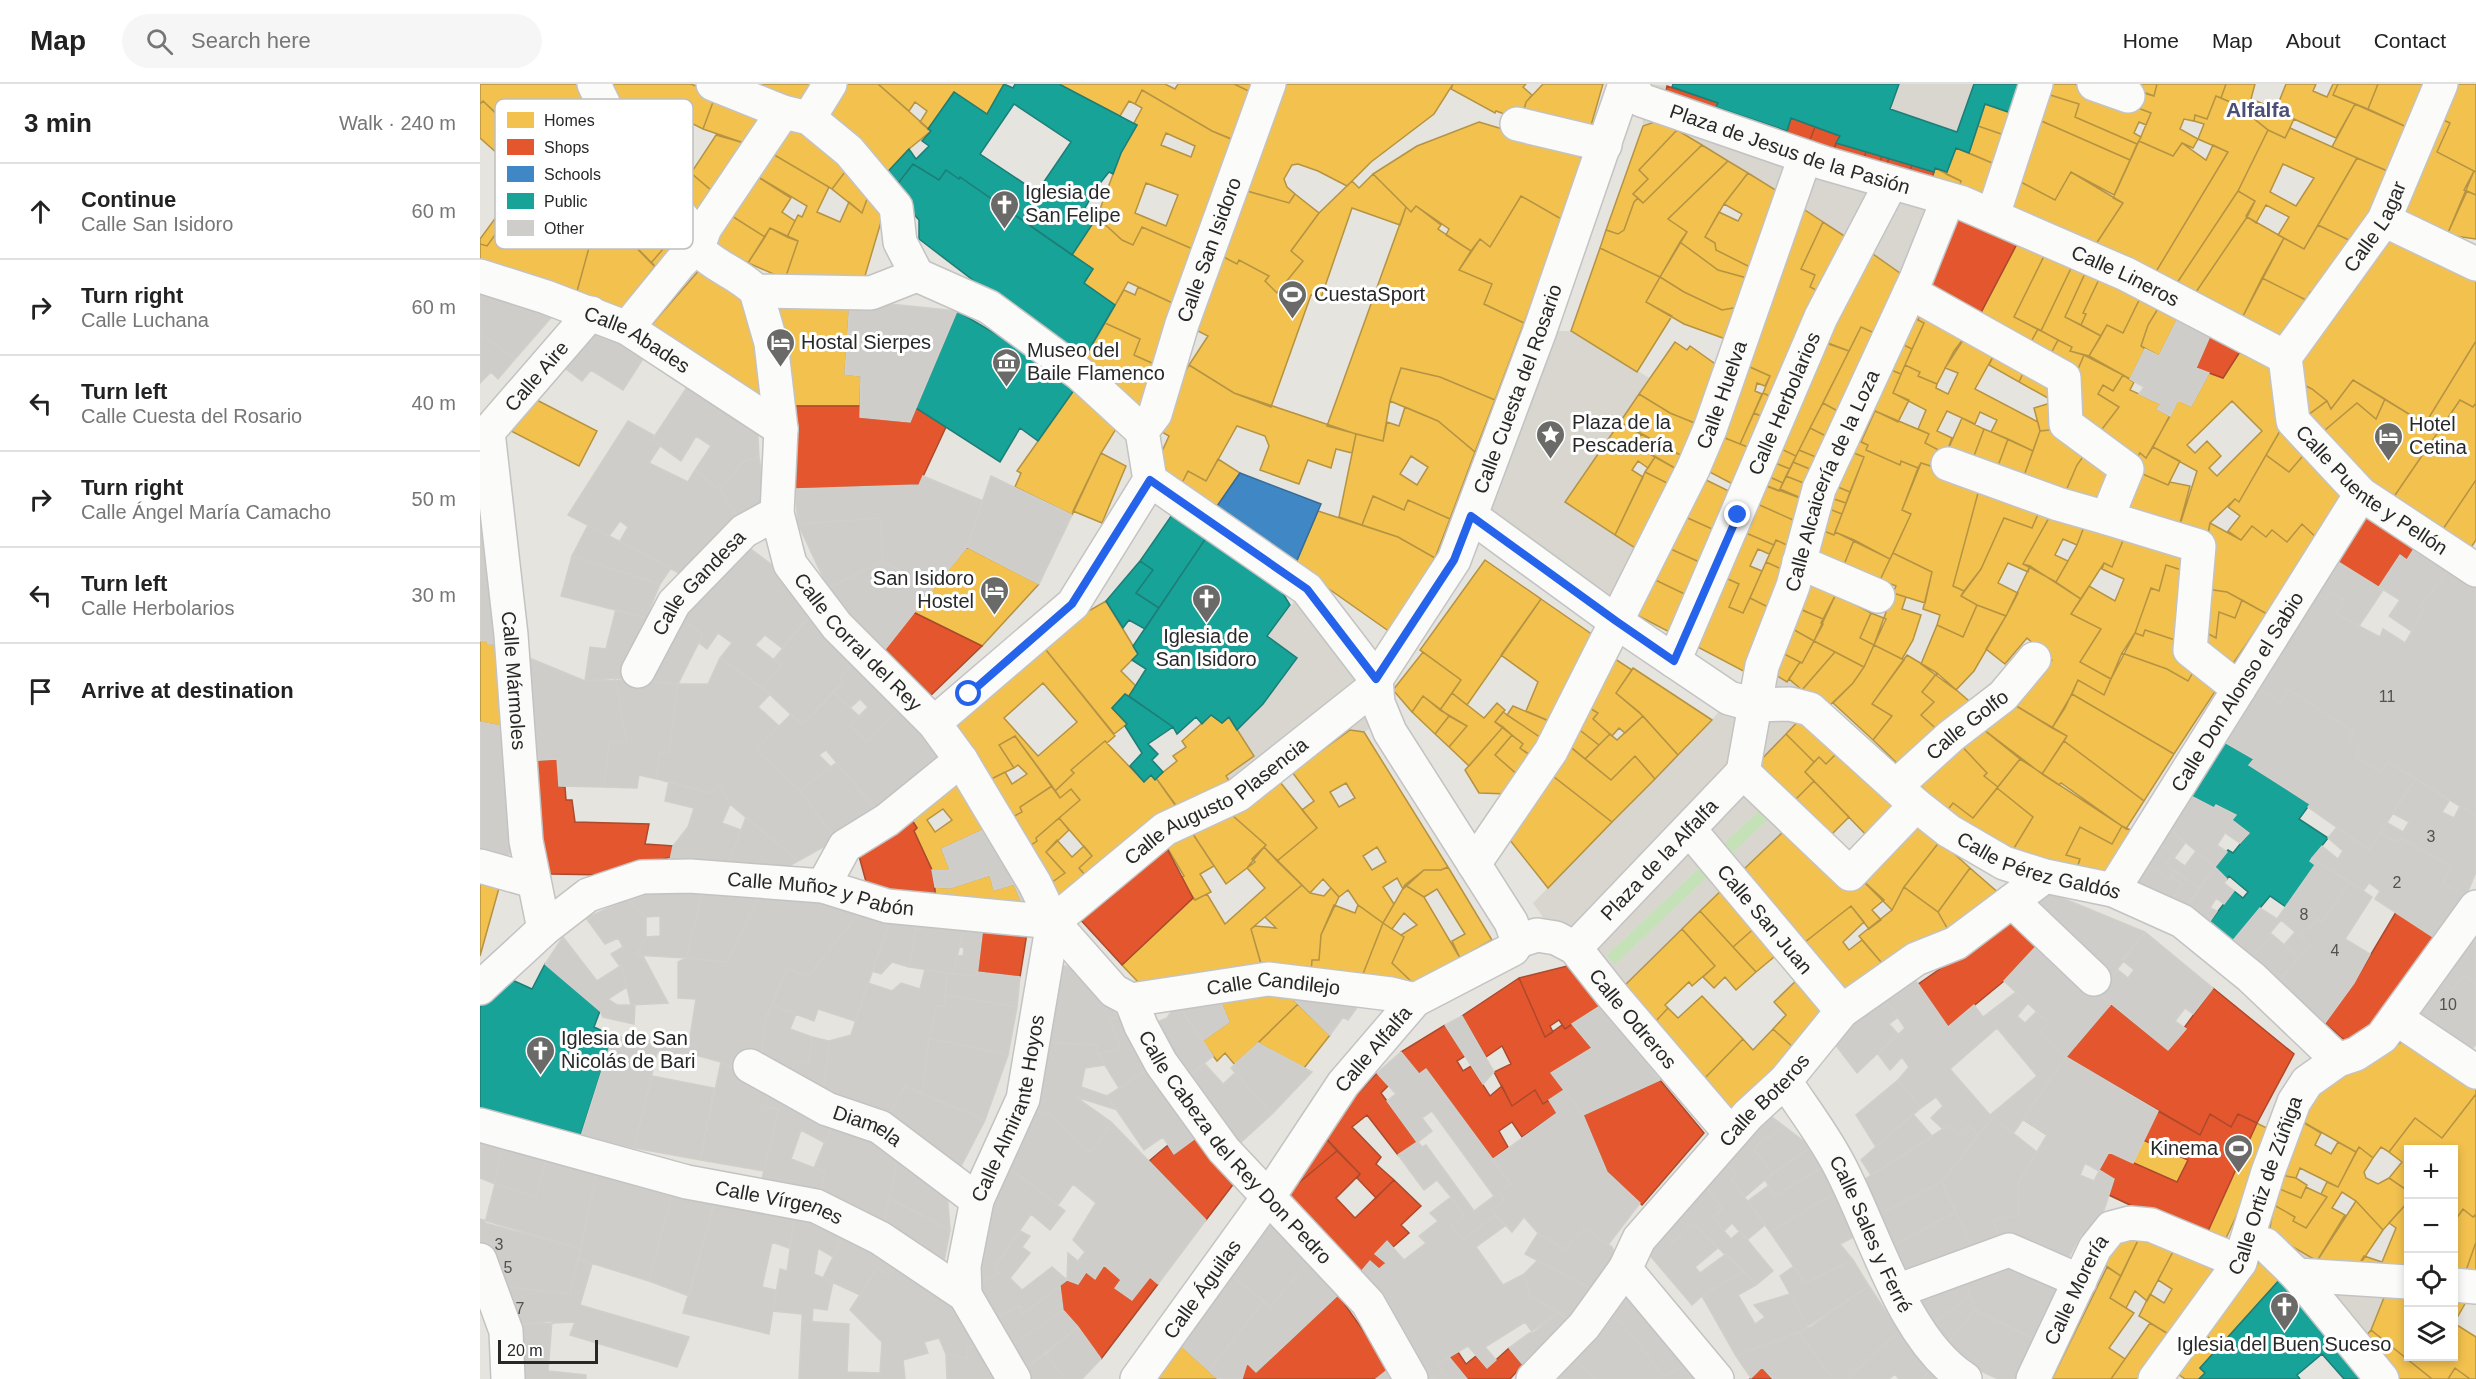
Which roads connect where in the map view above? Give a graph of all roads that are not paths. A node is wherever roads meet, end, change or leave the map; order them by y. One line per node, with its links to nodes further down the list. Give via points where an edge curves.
1 (594, 84): 10 (street)
2 (713, 84): 11 (street)
3 (830, 84): 11 (street)
4 (1269, 84): 30 (street, Calle San Isidoro, via 1182,324 1155,414)
5 (1627, 84): 13 (street, Calle Cuesta del Rosario); 14 (street, Plaza de Jesus de la Pasión, via 1641,100)
6 (2036, 84): 17 (street)
7 (2094, 84): 9 (street)
8 (2441, 84): 18 (street, Calle Lagar)
9 (2128, 96)
10 (601, 99)
11 (796, 115): 20 (street, via 705,228); 22 (street, via 849,151 896,207 900,242)
12 (1517, 124): 13 (street)
13 (1605, 145): 36 (street, Calle Cuesta del Rosario)
14 (1805, 157): 15 (street, Plaza de Jesus de la Pasión); 41 (street, Calle Huelva, via 1710,429)
15 (1891, 183): 16 (street, Plaza de Jesus de la Pasión); 43 (street, Calle Herbolarios, via 1821,317)
16 (1954, 201): 17 (street, Calle Lineros); 25 (street, Calle Alcaicería de la Loza)
17 (1993, 216): 28 (street, Calle Lineros, via 2126,274)
18 (2384, 220): 21 (street); 28 (street, Calle Lagar)
19 (693, 231): 20 (street)
20 (699, 244): 24 (street, via 705,256 742,277); 27 (street)
21 (2476, 264)
22 (916, 275): 24 (street, via 871,293); 30 (street, via 989,307 1080,374)
23 (480, 276): 26 (street, Calle Abades)
24 (756, 291): 29 (street, Calle Corral del Rey, via 771,343)
25 (1910, 292): 37 (street, via 2064,378 2066,424 2127,469); 38 (street, Calle Alcaicería de la Loza, via 1819,489)
26 (591, 313): 27 (street, Calle Abades); 31 (street, Calle Aire)
27 (627, 328): 29 (street, Calle Abades)
28 (2285, 357): 34 (street, Calle Puente y Pellón, via 2293,422)
29 (781, 429): 35 (street, Calle Corral del Rey)
30 (1142, 431): 33 (street)
31 (484, 435): 56 (street, Calle Mármoles, via 511,635 526,841)
32 (1948, 464): 37 (street)
33 (1150, 480): 45 (street, via 1307,589); 48 (street, via 1072,604)
34 (2361, 494): 39 (street, Calle Puente y Pellón); 46 (street, Calle Don Alonso el Sabio)
35 (777, 513): 44 (street, Calle Gandesa, via 744,531 674,603); 48 (street, Calle Corral del Rey, via 790,564 818,603)
36 (1471, 516): 41 (street); 45 (street, Calle Cuesta del Rosario, via 1454,560)
37 (2106, 518): 46 (street, via 2199,546 2190,650)
38 (1799, 562): 40 (street); 47 (street, Calle Alcaicería de la Loza, via 1762,666)
39 (2476, 570)
40 (1878, 596)
41 (1616, 621): 43 (street); 53 (street, Calle Huelva, via 1551,751)
42 (2034, 659): 51 (street, Calle Golfo, via 2003,696 1951,736)
43 (1674, 661): 47 (street)
44 (638, 671)
45 (1376, 679): 53 (street, via 1378,703 1390,732); 61 (street, Calle Augusto Plasencia, via 1368,692 1238,795 1165,829)
46 (2239, 688): 58 (street, Calle Don Alonso el Sabio)
47 (1742, 702): 50 (street, Calle Alcaicería de la Loza); 51 (street, Calle Pérez Galdós, via 1810,709)
48 (934, 723): 49 (street, Calle Corral del Rey)
49 (961, 760): 57 (street, via 886,820 845,846); 61 (street, Calle Corral del Rey, via 1035,884)
50 (1743, 772): 51 (street, Calle Golfo, via 1850,874); 52 (street, Plaza de la Alfalfa)
51 (1906, 796): 55 (street, Calle Pérez Galdós, via 1949,831 2004,863)
52 (1689, 829): 64 (street, Plaza de la Alfalfa); 69 (street, Calle San Juan)
53 (1474, 864): 63 (street, via 1511,922)
54 (480, 866): 56 (street)
55 (2045, 876): 58 (street, Calle Pérez Galdós); 59 (street, Calle Boteros)
56 (533, 881): 62 (street, Calle Mármoles)
57 (823, 886): 61 (street, Calle Muñoz y Pabón, via 886,906); 62 (street, Calle Muñoz y Pabón, via 690,876 642,877 588,895)
58 (2113, 890): 71 (street, Calle Pérez Galdós, via 2182,921 2251,977)
59 (2012, 901): 65 (street); 69 (street, Calle Boteros, via 1956,943 1916,959)
60 (2476, 907): 70 (street, Calle Ortiz de Zúñiga)
61 (1053, 922): 67 (street, via 1114,991); 78 (street, Calle Almirante Hoyos, via 1023,1099)
62 (544, 929): 66 (street, Calle Muñoz y Pabón)
63 (1518, 941): 64 (street, Calle Odreros, via 1537,935 1556,938); 68 (street, Calle Alfalfa, via 1513,950)
64 (1575, 948): 76 (street, Calle Odreros)
65 (2094, 979)
66 (480, 988)
67 (1131, 1000): 68 (street, Calle Candilejo, via 1268,979); 77 (street, Calle Cabeza del Rey Don Pedro, via 1161,1063 1224,1150)
68 (1415, 1000): 77 (street, Calle Alfalfa, via 1343,1084)
69 (1842, 1011): 74 (street, Calle Boteros)
70 (2396, 1018): 71 (street, Calle Ortiz de Zúñiga, via 2382,1037 2356,1054); 73 (street)
71 (2338, 1060): 79 (street, Calle Ortiz de Zúñiga, via 2307,1082 2294,1102)
72 (750, 1066): 78 (street, Diamela, via 827,1109 880,1127)
73 (2476, 1072)
74 (1785, 1081): 76 (street, Calle Boteros); 87 (street, Calle Sales y Ferré, via 1837,1161)
75 (480, 1125): 88 (street, Calle Vírgenes, via 687,1182 816,1206 880,1238)
76 (1731, 1134): 81 (street, Calle Boteros, via 1639,1239)
77 (1267, 1199): 91 (street, Calle Águilas); 92 (street, Calle Cabeza del Rey Don Pedro, via 1368,1304)
78 (977, 1200): 88 (street, Calle Almirante Hoyos, via 964,1266)
79 (2244, 1251): 82 (street, Calle Morería, via 2266,1245); 83 (street, Calle Morería, via 2151,1225 2130,1223 2111,1228 2095,1248); 97 (street, Calle Ortiz de Zúñiga)
80 (480, 1260): 89 (street, via 506,1331)
81 (1625, 1269): 93 (street, Calle Boteros, via 1584,1326); 94 (street)
82 (2297, 1275): 84 (street); 98 (street, Calle Morería)
83 (2080, 1281): 87 (street, via 2009,1250); 96 (street, Calle Morería)
84 (2404, 1282)
85 (2458, 1285): 86 (street)
86 (2476, 1287)
87 (1897, 1291): 95 (street, Calle Sales y Ferré, via 1946,1367)
88 (964, 1295): 90 (street, Calle Vírgenes)
89 (508, 1379)
90 (1014, 1379)
91 (1137, 1379)
92 (1411, 1379)
93 (1533, 1379)
94 (1717, 1379)
95 (1965, 1379)
96 (2033, 1379)
97 (2155, 1379)
98 (2382, 1379)

